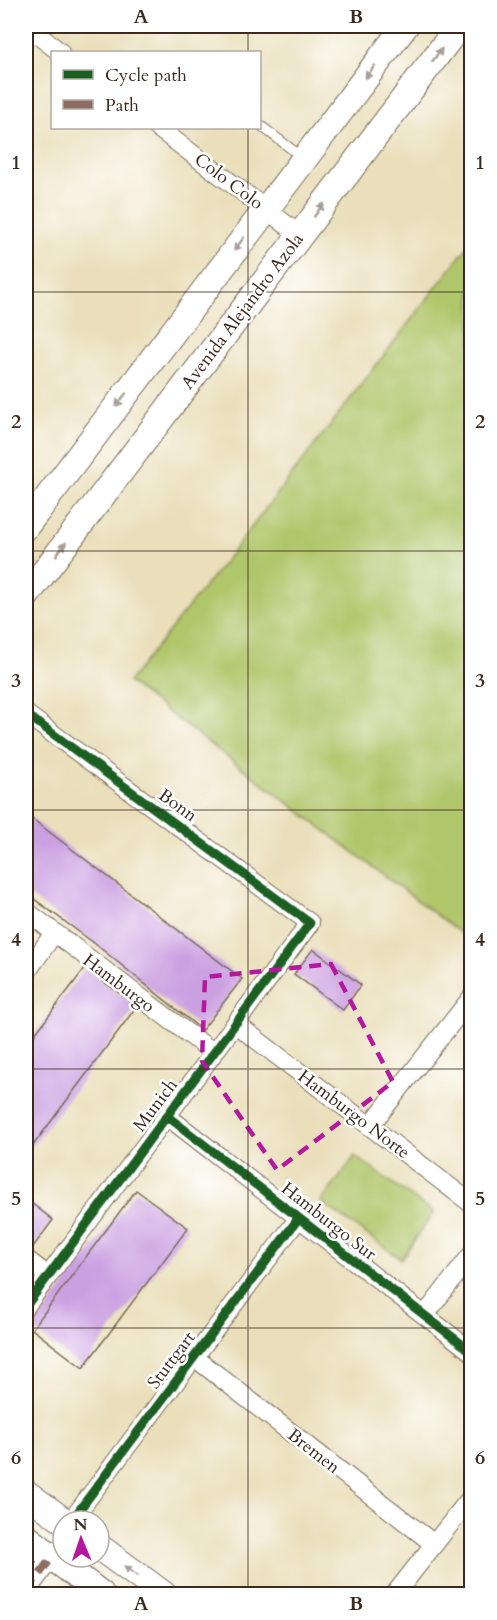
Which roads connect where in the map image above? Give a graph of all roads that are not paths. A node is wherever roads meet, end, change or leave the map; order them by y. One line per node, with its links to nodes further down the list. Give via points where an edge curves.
1 (26, 26): 4 (street)
2 (405, 26): 7 (main road, one-way to 7)
3 (459, 26): 9 (main road, Avenida Alejandro Azola, one-way to 3)
4 (59, 51)
5 (261, 126): 7 (lane)
6 (159, 129): 8 (street, Colo Colo)
7 (304, 158): 8 (main road)
8 (266, 209): 9 (street, Colo Colo); 10 (main road, one-way to 10)
9 (300, 235): 11 (main road, Avenida Alejandro Azola, one-way to 9)
10 (26, 526)
11 (26, 596)
12 (26, 714): 14 (street, Bonn)
13 (26, 911): 15 (street, Hamburgo)
14 (310, 923): 18 (street, Munich)
15 (54, 933): 16 (street); 19 (street, Hamburgo)
16 (26, 973)
17 (471, 997): 21 (street)
18 (236, 1024): 19 (street, Munich); 21 (street, Hamburgo Norte)
19 (214, 1053): 20 (street, Munich)
20 (167, 1116): 23 (street, Hamburgo Sur); 26 (street, Munich)
21 (370, 1126): 22 (street, Hamburgo Norte)
22 (471, 1204)
23 (298, 1219): 28 (street, Hamburgo Sur); 30 (street, Stuttgart)
24 (471, 1254): 28 (street)
25 (26, 1259): 26 (street)
26 (48, 1276): 27 (street, Munich)
27 (26, 1306)
28 (425, 1315): 29 (street, Hamburgo Sur)
29 (471, 1352)
30 (194, 1357): 33 (street, Stuttgart); 36 (street, Bremen)
31 (26, 1493): 34 (main road)
32 (471, 1496): 36 (street)
33 (80, 1509)
34 (51, 1511)
35 (26, 1537): 37 (main road)
36 (434, 1544): 44 (street)
37 (51, 1556)
38 (111, 1556): 43 (main road, one-way to 38)
39 (51, 1558): 41 (street)
40 (68, 1569): 42 (main road)
41 (26, 1592)
42 (101, 1594)
43 (163, 1594)
44 (395, 1594)

